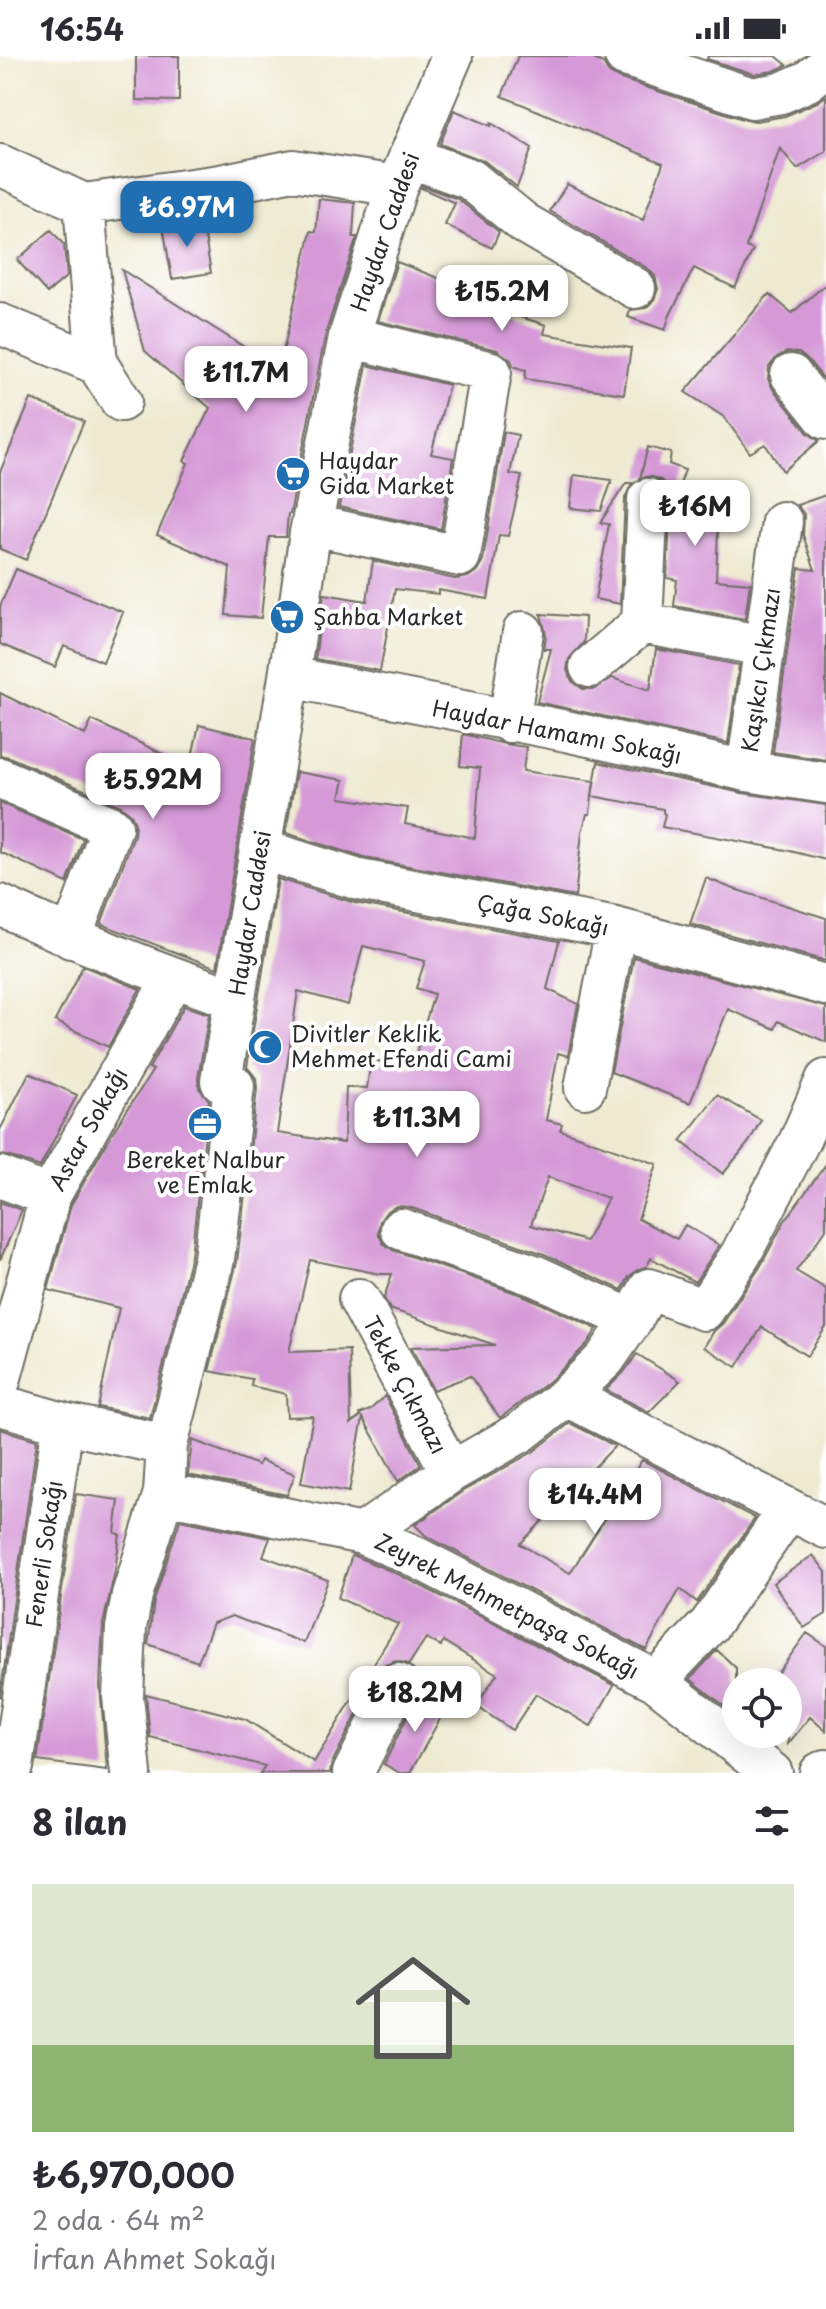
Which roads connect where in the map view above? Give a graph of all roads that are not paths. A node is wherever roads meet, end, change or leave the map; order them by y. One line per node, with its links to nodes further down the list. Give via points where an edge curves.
1 (452, 56): 5 (street, Haydar Caddesi)
2 (625, 56): 3 (street, via 752,98 781,93)
3 (826, 66)
4 (1, 170): 6 (street)
5 (403, 171): 6 (street, via 293,170); 7 (street, via 470,179 524,223); 9 (street, Haydar Caddesi)
6 (84, 204): 10 (street)
7 (635, 288)
8 (0, 324): 10 (street)
9 (349, 337): 16 (street, Haydar Caddesi); 16 (street, via 491,372 460,556)
10 (97, 364): 12 (street)
11 (791, 375): 13 (street)
12 (121, 401)
13 (826, 419)
14 (648, 499): 17 (street)
15 (782, 522): 19 (street, Kaşıkcı Çıkmazı)
16 (312, 525): 21 (street, Haydar Caddesi)
17 (642, 623): 19 (street); 20 (street)
18 (523, 632): 22 (street)
19 (764, 646): 23 (street, Kaşıkcı Çıkmazı)
20 (590, 667)
21 (289, 677): 22 (street, Haydar Hamamı Sokağı); 26 (street, Haydar Caddesi)
22 (509, 722): 23 (street, Haydar Hamamı Sokağı)
23 (747, 771): 25 (street, Haydar Hamamı Sokağı)
24 (0, 778): 29 (street, via 112,827)
25 (826, 783)
26 (260, 849): 28 (street, Çağa Sokağı, via 359,880); 32 (street, Haydar Caddesi)
27 (0, 905): 29 (street)
28 (616, 928): 31 (street, Çağa Sokağı); 34 (street)
29 (71, 938): 30 (street)
30 (173, 978): 32 (street); 37 (street, Astar Sokağı)
31 (826, 985)
32 (235, 999): 45 (street, Haydar Caddesi, via 221,1081 234,1086 214,1259)
33 (826, 1080): 35 (street)
34 (585, 1088)
35 (813, 1147): 40 (street, via 704,1310 649,1289)
36 (0, 1177): 37 (street)
37 (50, 1196): 41 (street, Astar Sokağı)
38 (401, 1229): 40 (street, via 536,1276)
39 (359, 1299): 46 (street, Tekke Çıkmazı)
40 (632, 1320): 42 (street, via 605,1359)
41 (0, 1381)
42 (567, 1396): 46 (street, via 521,1432); 48 (street)
43 (0, 1405): 44 (street)
44 (63, 1423): 45 (street); 53 (street, Fenerli Sokağı, via 13,1767)
45 (167, 1445): 47 (street, Haydar Caddesi)
46 (451, 1472): 50 (street)
47 (164, 1493): 50 (street, Zeyrek Mehmetpaşa Sokağı); 55 (street, Haydar Caddesi, via 126,1628 123,1697)
48 (789, 1509): 49 (street); 51 (street, via 710,1624)
49 (826, 1528)
50 (362, 1534): 51 (street, Zeyrek Mehmetpaşa Sokağı)
51 (656, 1681): 57 (street, Zeyrek Mehmetpaşa Sokağı)
52 (398, 1684): 56 (street)
53 (0, 1765)
54 (826, 1770): 58 (street)
55 (131, 1773)
56 (353, 1773)
57 (772, 1773)
58 (820, 1773)

